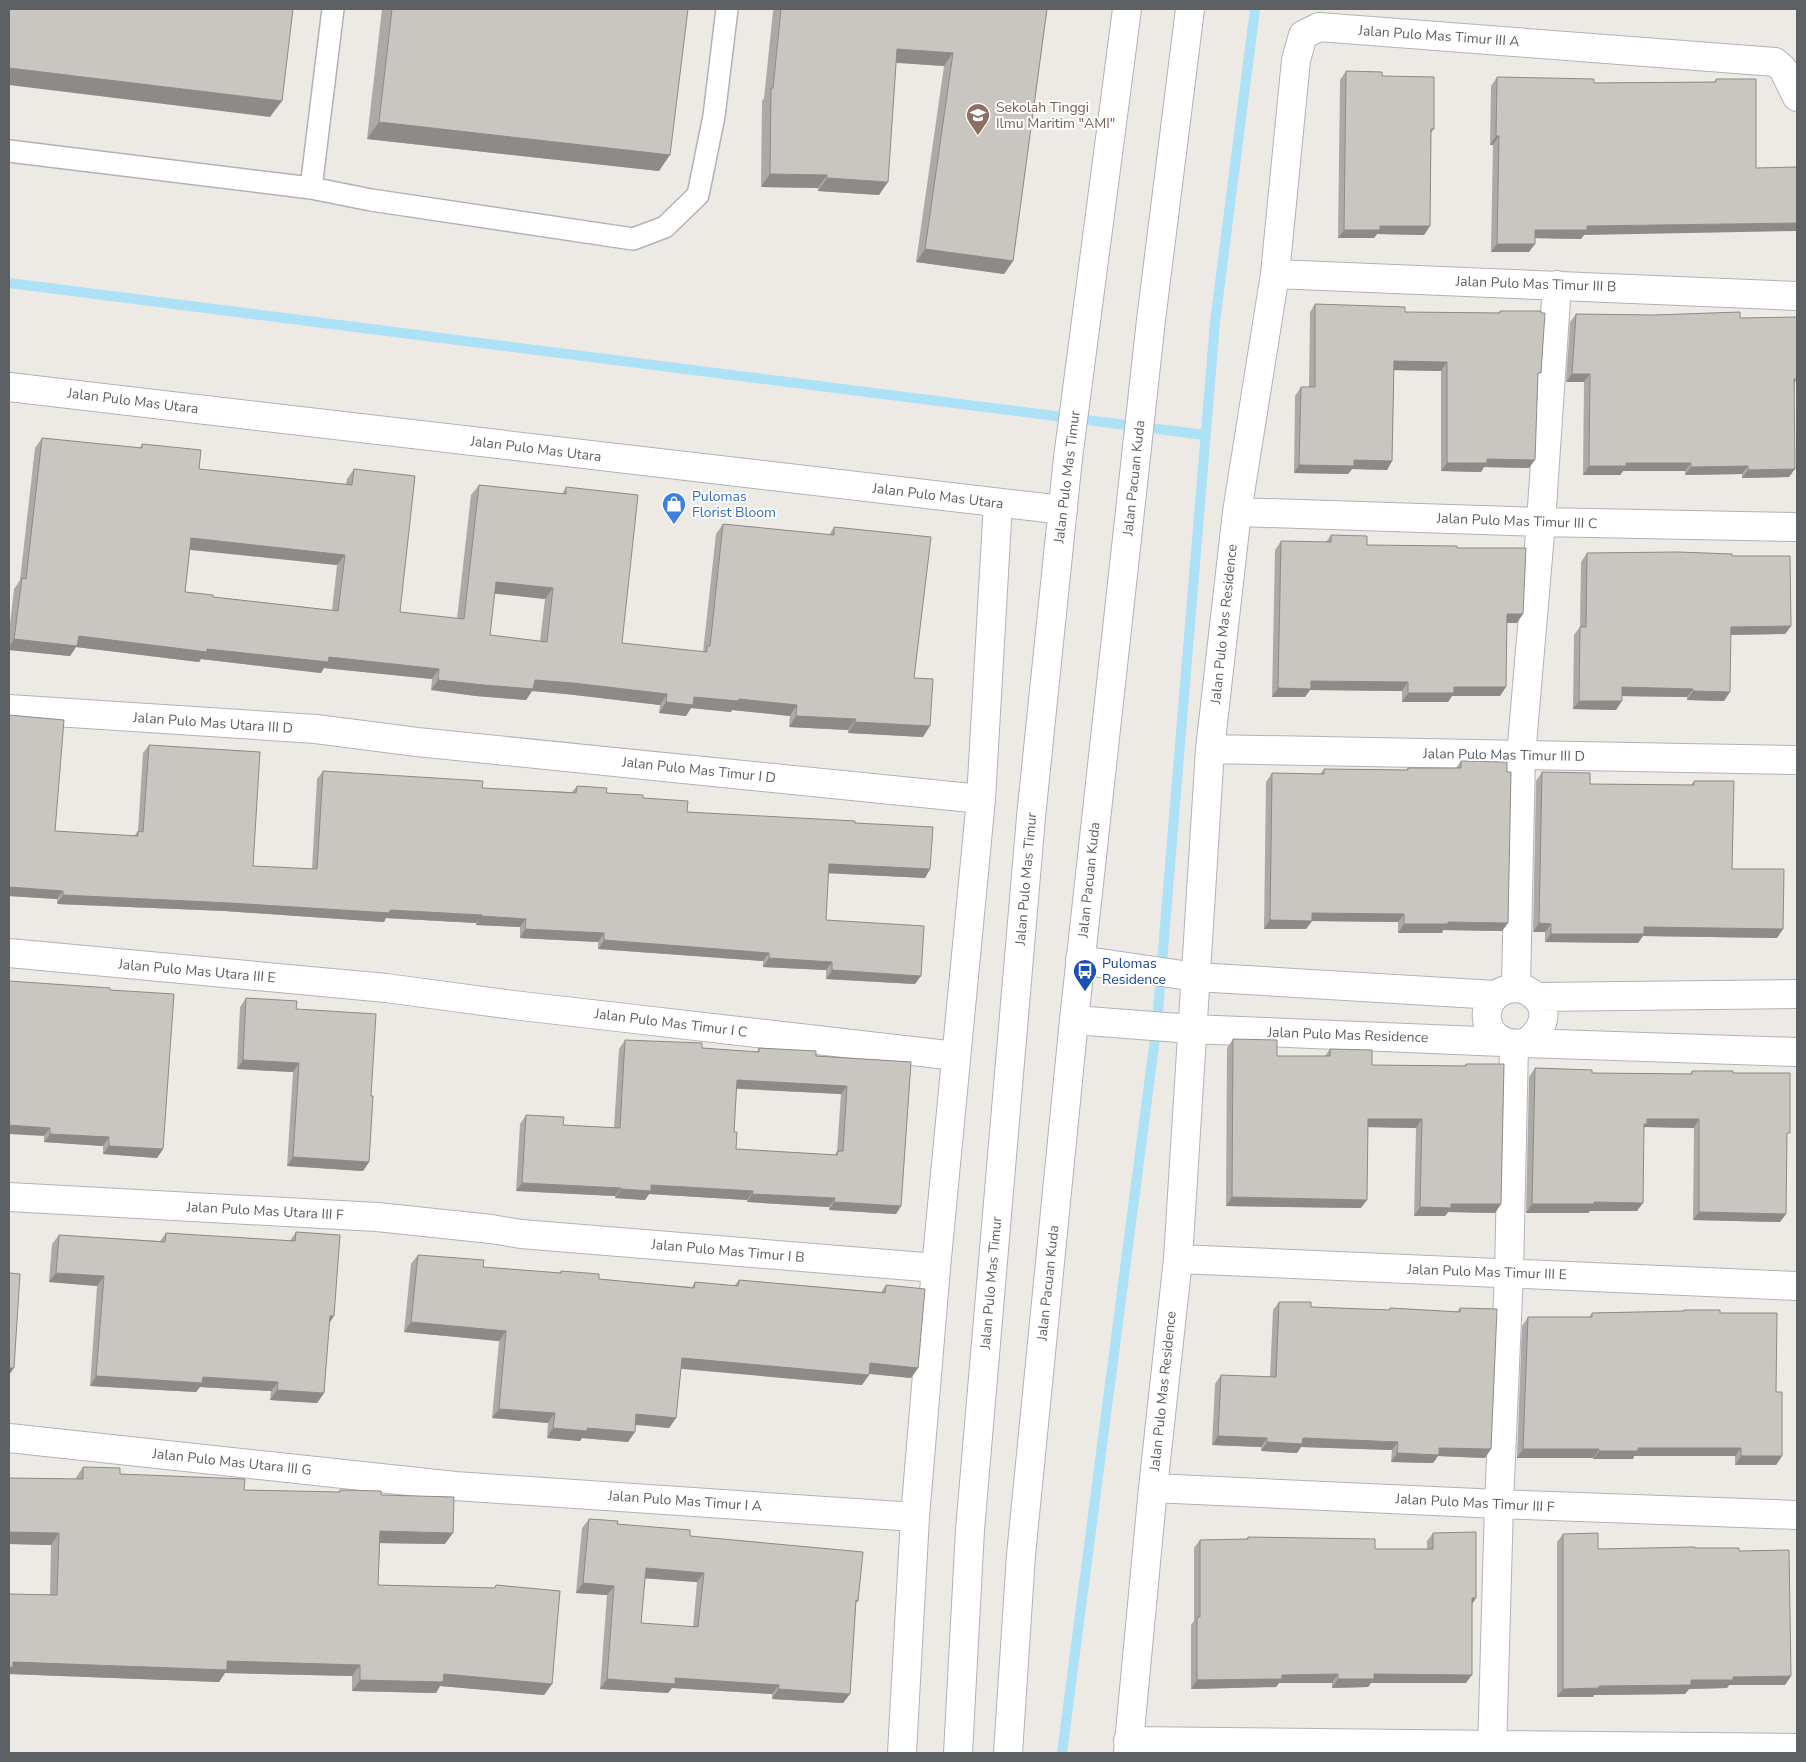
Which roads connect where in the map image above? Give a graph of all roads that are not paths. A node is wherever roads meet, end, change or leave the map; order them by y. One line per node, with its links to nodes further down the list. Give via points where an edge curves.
1 (333, 9): 7 (lane)
2 (727, 9): 7 (lane, via 714,116 698,195 665,227 634,240)
3 (1127, 9): 13 (street, Jalan Pulo Mas Timur)
4 (1190, 9): 24 (street, Jalan Pacuan Kuda, via 1136,458)
5 (1797, 97): 8 (street, Jalan Pulo Mas Timur III A, via 1783,69 1775,62 1319,27 1303,35 1296,60)
6 (9, 151): 7 (lane)
7 (311, 188)
8 (1275, 274): 9 (street, Jalan Pulo Mas Timur III B); 14 (street, Jalan Pulo Mas Residence)
9 (1556, 285): 10 (street, Jalan Pulo Mas Timur III B); 15 (street)
10 (1797, 296)
11 (9, 387): 12 (street, Jalan Pulo Mas Utara)
12 (998, 503): 13 (street, Jalan Pulo Mas Utara); 22 (street)
13 (1062, 510): 50 (street, Jalan Pulo Mas Timur, via 1031,817 970,1530)
14 (1237, 512): 15 (street, Jalan Pulo Mas Timur III C); 19 (street, Jalan Pulo Mas Residence)
15 (1541, 522): 16 (street, Jalan Pulo Mas Timur III C); 20 (street)
16 (1797, 527)
17 (9, 709): 18 (street, Jalan Pulo Mas Utara III D, via 316,730)
18 (417, 742): 22 (street, Jalan Pulo Mas Timur I D)
19 (1210, 750): 20 (street, Jalan Pulo Mas Timur III D); 25 (street, Jalan Pulo Mas Residence)
20 (1521, 756): 21 (street, Jalan Pulo Mas Timur III D); 27 (street)
21 (1797, 760)
22 (981, 799): 33 (street)
23 (9, 953): 26 (street, Jalan Pulo Mas Utara III E)
24 (1092, 962): 25 (street); 29 (street, Jalan Pacuan Kuda)
25 (1186, 975): 27 (street); 30 (street, Jalan Pulo Mas Residence)
26 (386, 988): 33 (street, Jalan Pulo Mas Timur I C)
27 (1516, 993): 28 (street); 31 (street, via 1489,1005 1487,1016 1488,1027 1494,1036); 31 (street, via 1542,1006 1544,1017 1534,1037)
28 (1797, 994)
29 (1087, 1020): 30 (street, Jalan Pulo Mas Residence); 51 (street, Jalan Pacuan Kuda, via 1021,1555)
30 (1183, 1028): 31 (street, Jalan Pulo Mas Residence); 36 (street, Jalan Pulo Mas Residence)
31 (1514, 1043): 32 (street, Jalan Pulo Mas Residence); 38 (street)
32 (1797, 1052)
33 (956, 1056): 37 (street)
34 (9, 1197): 35 (street, Jalan Pulo Mas Utara III F, via 378,1217)
35 (521, 1234): 37 (street, Jalan Pulo Mas Timur I B)
36 (1178, 1258): 38 (street, Jalan Pulo Mas Timur III E); 42 (street, Jalan Pulo Mas Residence)
37 (936, 1268): 45 (street)
38 (1509, 1273): 39 (street, Jalan Pulo Mas Timur III E); 43 (street)
39 (1797, 1286)
40 (9, 1438): 41 (street, Jalan Pulo Mas Utara III G)
41 (455, 1486): 45 (street, Jalan Pulo Mas Timur I A)
42 (1153, 1488): 43 (street, Jalan Pulo Mas Timur III F); 46 (street, Jalan Pulo Mas Residence)
43 (1499, 1504): 44 (street, Jalan Pulo Mas Timur III F); 48 (street)
44 (1797, 1515)
45 (915, 1517): 49 (street)
46 (1128, 1747): 48 (street)
47 (1797, 1748): 48 (street)
48 (1492, 1749)
49 (902, 1753)
50 (958, 1753)
51 (1008, 1753)

